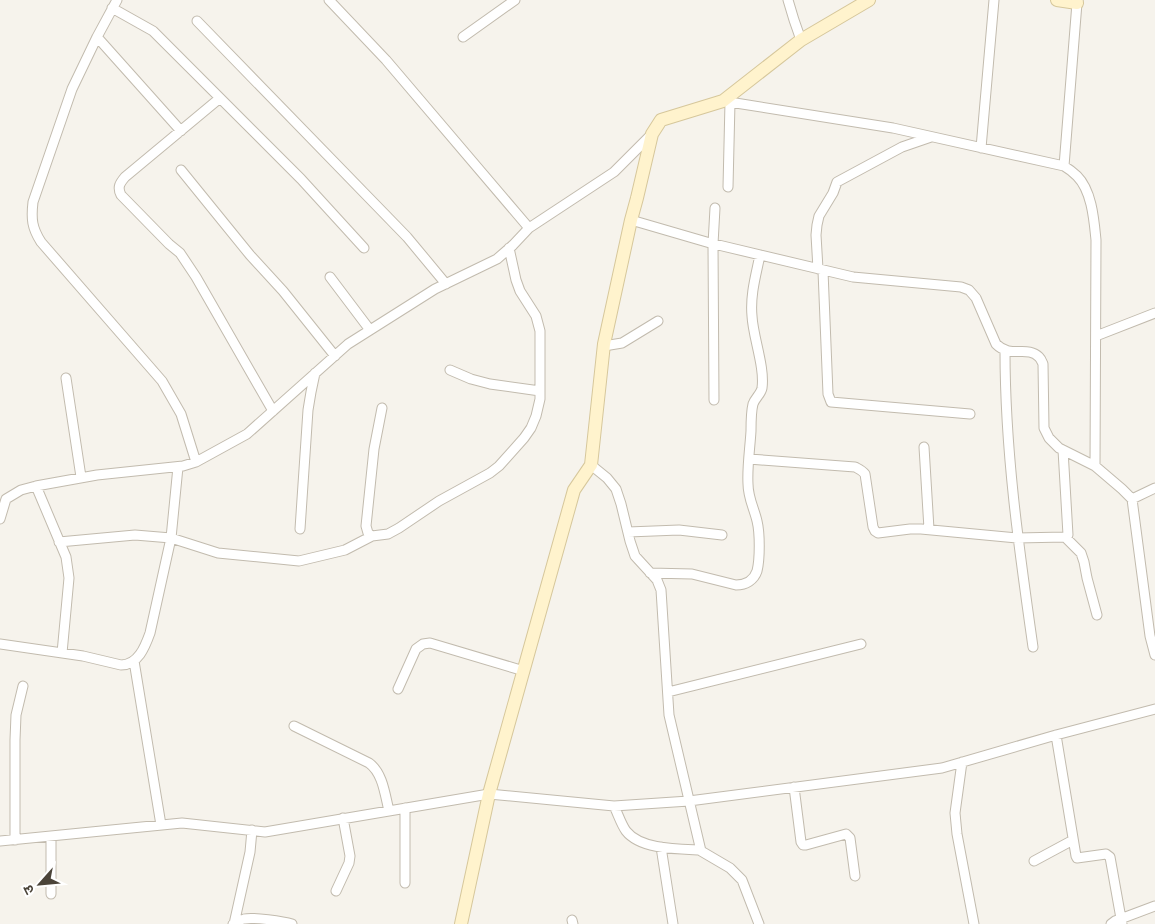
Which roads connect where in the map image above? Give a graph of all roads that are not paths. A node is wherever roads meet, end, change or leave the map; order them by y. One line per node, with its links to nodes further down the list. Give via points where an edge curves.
1 (329, 0): 24 (street, via 386,60)
2 (515, 0): 11 (street)
3 (788, 0): 12 (street)
4 (869, 0): 12 (street)
5 (994, 0): 18 (street)
6 (1057, 0): 7 (street)
7 (1078, 1): 19 (street)
8 (114, 4): 10 (street); 13 (street, via 153,31)
9 (197, 21): 31 (street, via 407,236)
10 (97, 37): 15 (street); 50 (street, via 58,128 33,202 32,224 46,248 162,381 181,414)
11 (463, 37)
12 (801, 40): 14 (street)
13 (220, 98): 15 (street); 26 (street)
14 (726, 101): 16 (street, via 661,120); 17 (street); 21 (street)
15 (181, 131): 45 (street, via 125,177 119,191 180,253)
16 (652, 134): 23 (street); 24 (street, via 614,172)
17 (932, 137): 18 (street); 29 (street, via 902,147 838,182 817,224)
18 (981, 148): 19 (street)
19 (1064, 166): 35 (street, via 1078,177 1092,210 1096,240)
20 (181, 170): 38 (street)
21 (728, 187)
22 (715, 208): 25 (street)
23 (631, 220): 25 (street); 36 (street)
24 (529, 228): 27 (street)
25 (714, 244): 28 (street); 43 (street)
26 (364, 248)
27 (509, 248): 31 (street, via 497,258); 42 (street, via 520,291 539,323)
28 (760, 255): 29 (street); 49 (street, via 752,316 762,390 753,405)
29 (820, 270): 37 (street, via 853,277 968,290 976,298 996,344); 46 (street, via 831,402)
30 (330, 277): 34 (street)
31 (446, 284): 34 (street)
32 (1155, 313): 35 (street)
33 (658, 321): 36 (street, via 622,343)
34 (370, 330): 38 (street)
35 (1096, 336): 52 (street)
36 (604, 346): 51 (street)
37 (1005, 352): 48 (street, via 1031,352 1043,364 1044,428 1049,438); 67 (street, via 1008,442)
38 (335, 356): 40 (street)
39 (450, 370): 42 (street, via 471,379)
40 (315, 373): 45 (street); 60 (street, via 308,410)
41 (66, 378): 54 (street)
42 (540, 391): 64 (street, via 531,428 498,466 399,528 388,534)
43 (714, 400)
44 (382, 408): 64 (street, via 366,526)
45 (273, 411): 50 (street, via 247,434)
46 (970, 414)
47 (924, 447): 61 (street)
48 (1063, 450): 52 (street); 65 (street, via 1068,535)
49 (749, 459): 61 (street, via 855,467 865,474 873,527 878,534); 69 (street, via 748,491 758,528 755,576 743,585 736,585 692,574)
50 (196, 462): 53 (street)
51 (591, 465): 62 (street, via 616,489); 78 (street, via 574,490)
52 (1095, 466): 58 (street)
53 (178, 467): 54 (street); 66 (street)
54 (81, 478): 55 (street)
55 (36, 486): 57 (street); 68 (street)
56 (1155, 488): 58 (street)
57 (3, 498): 59 (street)
58 (1132, 500): 71 (street)
59 (0, 519)
60 (300, 529)
61 (929, 529): 67 (street)
62 (628, 532): 63 (street, via 678,530); 69 (street, via 635,556)
63 (722, 535)
64 (372, 536): 66 (street, via 345,550 299,561 218,553)
65 (1065, 537): 67 (street); 70 (street, via 1081,553)
66 (171, 538): 68 (street, via 135,535); 77 (street, via 150,633)
67 (1017, 538): 74 (street)
68 (59, 542): 75 (street, via 66,557 69,578)
69 (650, 573): 81 (street, via 662,590)
70 (1097, 615)
71 (1152, 635): 76 (street)
72 (0, 644): 75 (street)
73 (861, 644): 81 (street)
74 (1032, 648)
75 (62, 653): 77 (street, via 126,665)
76 (1155, 655)
77 (134, 662): 93 (street)
78 (524, 671): 80 (street, via 430,643 423,644 416,649); 87 (street)
79 (23, 686): 96 (street, via 14,740)
80 (398, 690)
81 (668, 692): 88 (street, via 669,715)
82 (1155, 709): 84 (street)
83 (294, 726): 91 (street, via 375,767)
84 (1056, 735): 85 (street); 97 (street)
85 (962, 762): 86 (street, via 942,768); 113 (street, via 955,813)
86 (794, 787): 88 (street); 102 (street, via 801,842 806,845 846,834 850,838)
87 (489, 794): 89 (street); 90 (street); 110 (street)
88 (689, 801): 89 (street); 100 (street)
89 (614, 806): 99 (street, via 626,832 639,841)
90 (406, 808): 91 (street); 103 (street)
91 (390, 811): 92 (street)
92 (343, 818): 94 (street, via 265,832); 104 (street, via 350,856)
93 (161, 825): 94 (street, via 182,823); 95 (street)
94 (252, 830): 108 (street)
95 (51, 836): 96 (street); 105 (street)
96 (16, 840): 98 (street)
97 (1073, 840): 101 (street); 107 (street, via 1077,858 1102,854 1110,857)
98 (0, 841)
99 (661, 847): 100 (street); 111 (street)
100 (701, 850): 112 (street, via 730,868 742,880)
101 (1034, 861)
102 (855, 876)
103 (405, 883)
104 (336, 891)
105 (51, 894)
106 (1155, 906): 107 (street)
107 (1122, 921): 114 (street)
108 (233, 924): 109 (street, via 248,918)
109 (292, 924)
110 (461, 924)
111 (673, 924)
112 (759, 924)
113 (974, 924)
114 (1111, 924)

